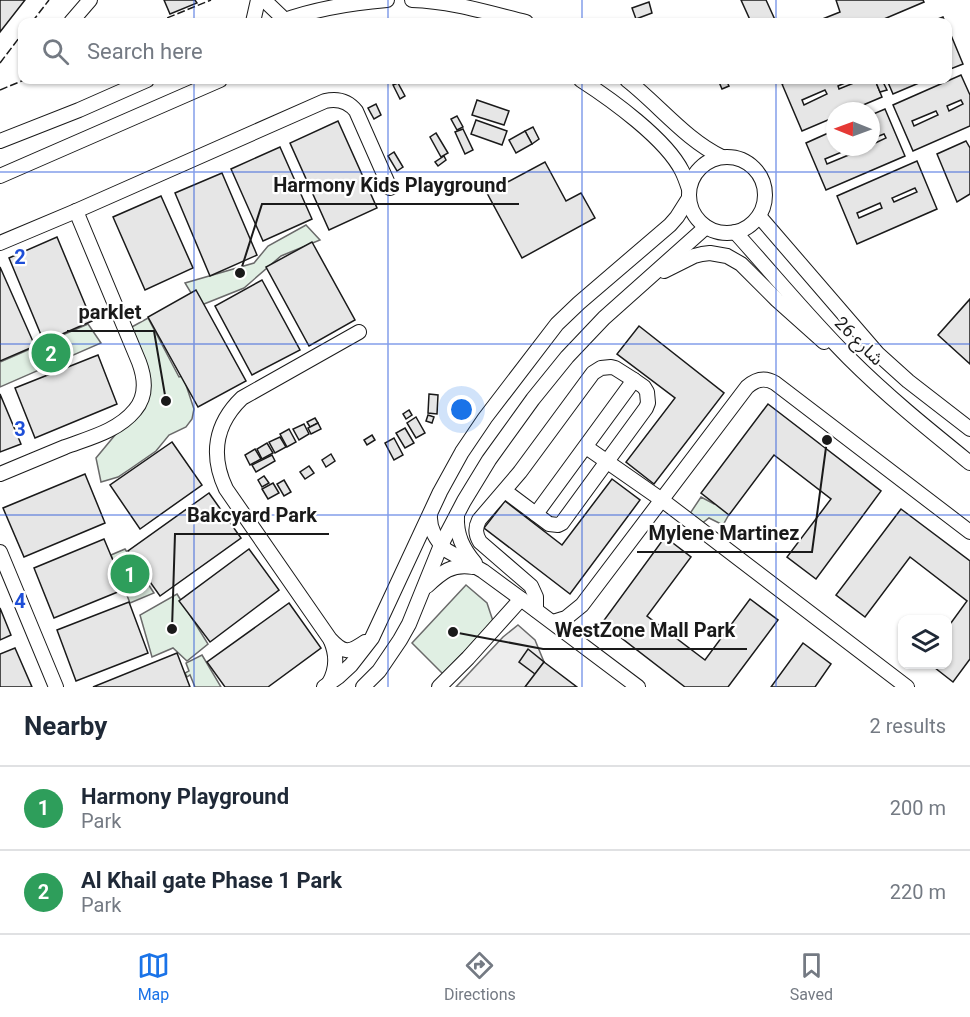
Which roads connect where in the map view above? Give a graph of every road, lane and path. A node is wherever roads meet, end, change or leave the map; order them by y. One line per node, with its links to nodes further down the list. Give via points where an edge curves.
1 (90, 0): 8 (street)
2 (258, 0): 9 (street)
3 (264, 0): 10 (street)
4 (387, 0): 7 (street)
5 (412, 0): 6 (street)
6 (459, 3): 12 (street)
7 (316, 5): 11 (street)
8 (74, 18)
9 (254, 18)
10 (279, 18)
11 (288, 18)
12 (512, 18)
13 (138, 84): 17 (street)
14 (211, 84): 19 (street)
15 (587, 84): 21 (street, via 660,142 682,171)
16 (632, 84): 18 (street, via 694,140)
17 (0, 141)
18 (722, 158): 21 (street, via 697,171); 23 (street, via 746,162 755,170 764,193)
19 (0, 176)
20 (390, 188): 22 (street, via 356,111 342,100 331,100)
21 (689, 194): 24 (street, via 691,208); 38 (street, via 670,225 557,324 462,452)
22 (76, 211): 26 (street); 35 (street, via 144,373 142,398 118,425)
23 (759, 216): 25 (street); 31 (street, شارع 26, via 878,354)
24 (706, 227): 25 (street, via 720,233); 27 (street)
25 (735, 232): 29 (street, شارع 26)
26 (0, 243)
27 (647, 281): 29 (street, via 694,256 727,256 741,264 811,331); 39 (street, via 604,318 549,378 489,460)
28 (359, 332): 50 (street, via 242,398 225,420 217,444 218,469 226,489)
29 (848, 357): 34 (street, شارع 26)
30 (634, 380): 32 (street); 33 (street, via 644,387 648,403); 36 (street, via 611,367 593,374)
31 (970, 429)
32 (586, 447): 33 (street); 40 (street)
33 (606, 461): 37 (street); 40 (street, via 562,523 549,524)
34 (970, 463)
35 (0, 474)
36 (505, 491): 40 (street); 47 (street, via 479,520 476,533 483,545 531,586)
37 (662, 500): 41 (street, via 747,387 757,380 768,380); 48 (street, via 582,605 566,618); 56 (street)
38 (430, 512): 42 (street, via 431,530); 49 (street)
39 (457, 514): 42 (street); 44 (street, via 461,543)
40 (536, 514)
41 (970, 532)
42 (441, 545): 44 (street); 45 (street)
43 (0, 552): 52 (street)
44 (483, 571): 45 (street, via 463,566 450,568); 46 (street)
45 (423, 590): 53 (street, via 400,640)
46 (521, 598): 47 (street); 54 (street)
47 (536, 610): 48 (street)
48 (553, 622): 55 (street)
49 (372, 638): 50 (street, via 350,651); 51 (street, via 351,665)
50 (330, 639): 51 (street, via 335,665)
51 (326, 686)
52 (56, 687)
53 (363, 687)
54 (439, 687)
55 (638, 687)
56 (908, 687)

